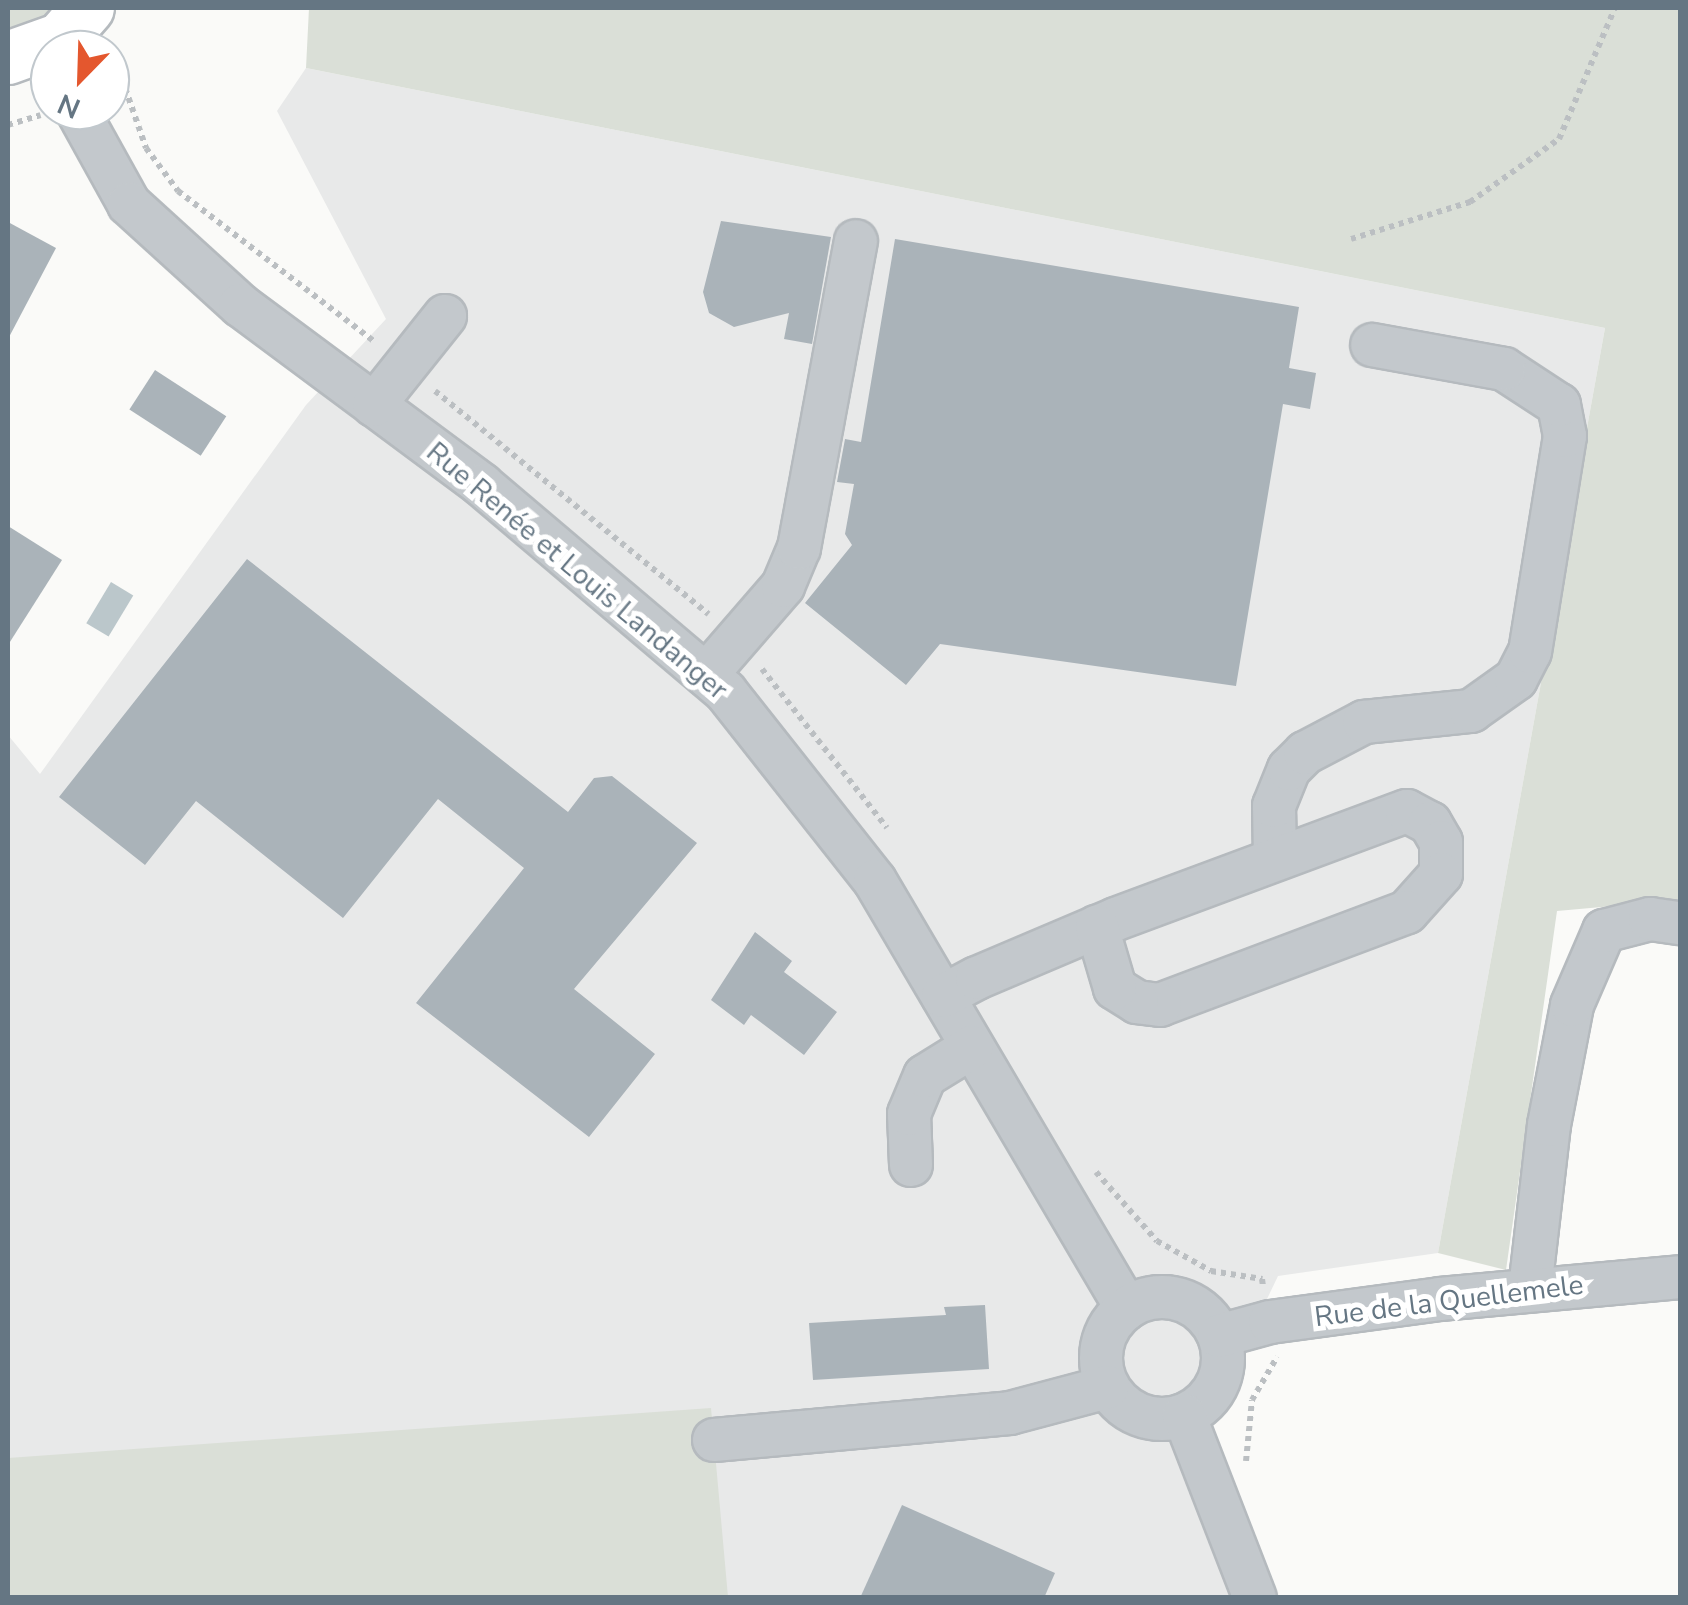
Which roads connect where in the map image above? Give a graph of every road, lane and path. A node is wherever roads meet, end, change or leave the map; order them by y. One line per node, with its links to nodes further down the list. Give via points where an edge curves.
1 (88, 8): 3 (main road)
2 (1614, 8): 5 (path, via 1559,139 1470,202)
3 (69, 30)
4 (88, 130): 9 (street, Rue Renée et Louis Landanger, via 128,204 240,306)
5 (1352, 239)
6 (856, 241): 11 (street)
7 (445, 316): 9 (street)
8 (1372, 345): 13 (street, via 1504,369 1559,405 1565,436 1530,652 1516,680 1471,711 1364,722 1305,753 1289,769 1274,806)
9 (374, 405): 12 (street, Rue Renée et Louis Landanger, via 482,485)
10 (778, 476): 11 (street)
11 (804, 522): 12 (street, via 782,586)
12 (706, 675): 16 (street, Rue Renée et Louis Landanger, via 875,881)
13 (1274, 858): 15 (street); 15 (street, via 1407,811 1430,823 1441,842 1441,874 1407,912 1160,1006 1115,988)
14 (1680, 924): 20 (street, via 1650,920 1604,931 1572,1005 1548,1125)
15 (1097, 927): 16 (street)
16 (943, 996): 17 (street, Rue Renée et Louis Landanger)
17 (972, 1047): 18 (street, via 926,1076 910,1114); 21 (street, Rue Renée et Louis Landanger)
18 (911, 1165)
19 (1680, 1277): 20 (street, Rue de la Quellemele)
20 (1530, 1289): 22 (street, Rue de la Quellemele, via 1270,1322)
21 (1126, 1308): 22 (street, via 1180,1299 1197,1307); 23 (street, via 1102,1344)
22 (1219, 1336): 24 (street, via 1222,1374 1214,1391)
23 (1108, 1387): 24 (street, via 1141,1415); 25 (street, via 1010,1413)
24 (1184, 1415): 26 (street)
25 (714, 1440)
26 (1255, 1598)

